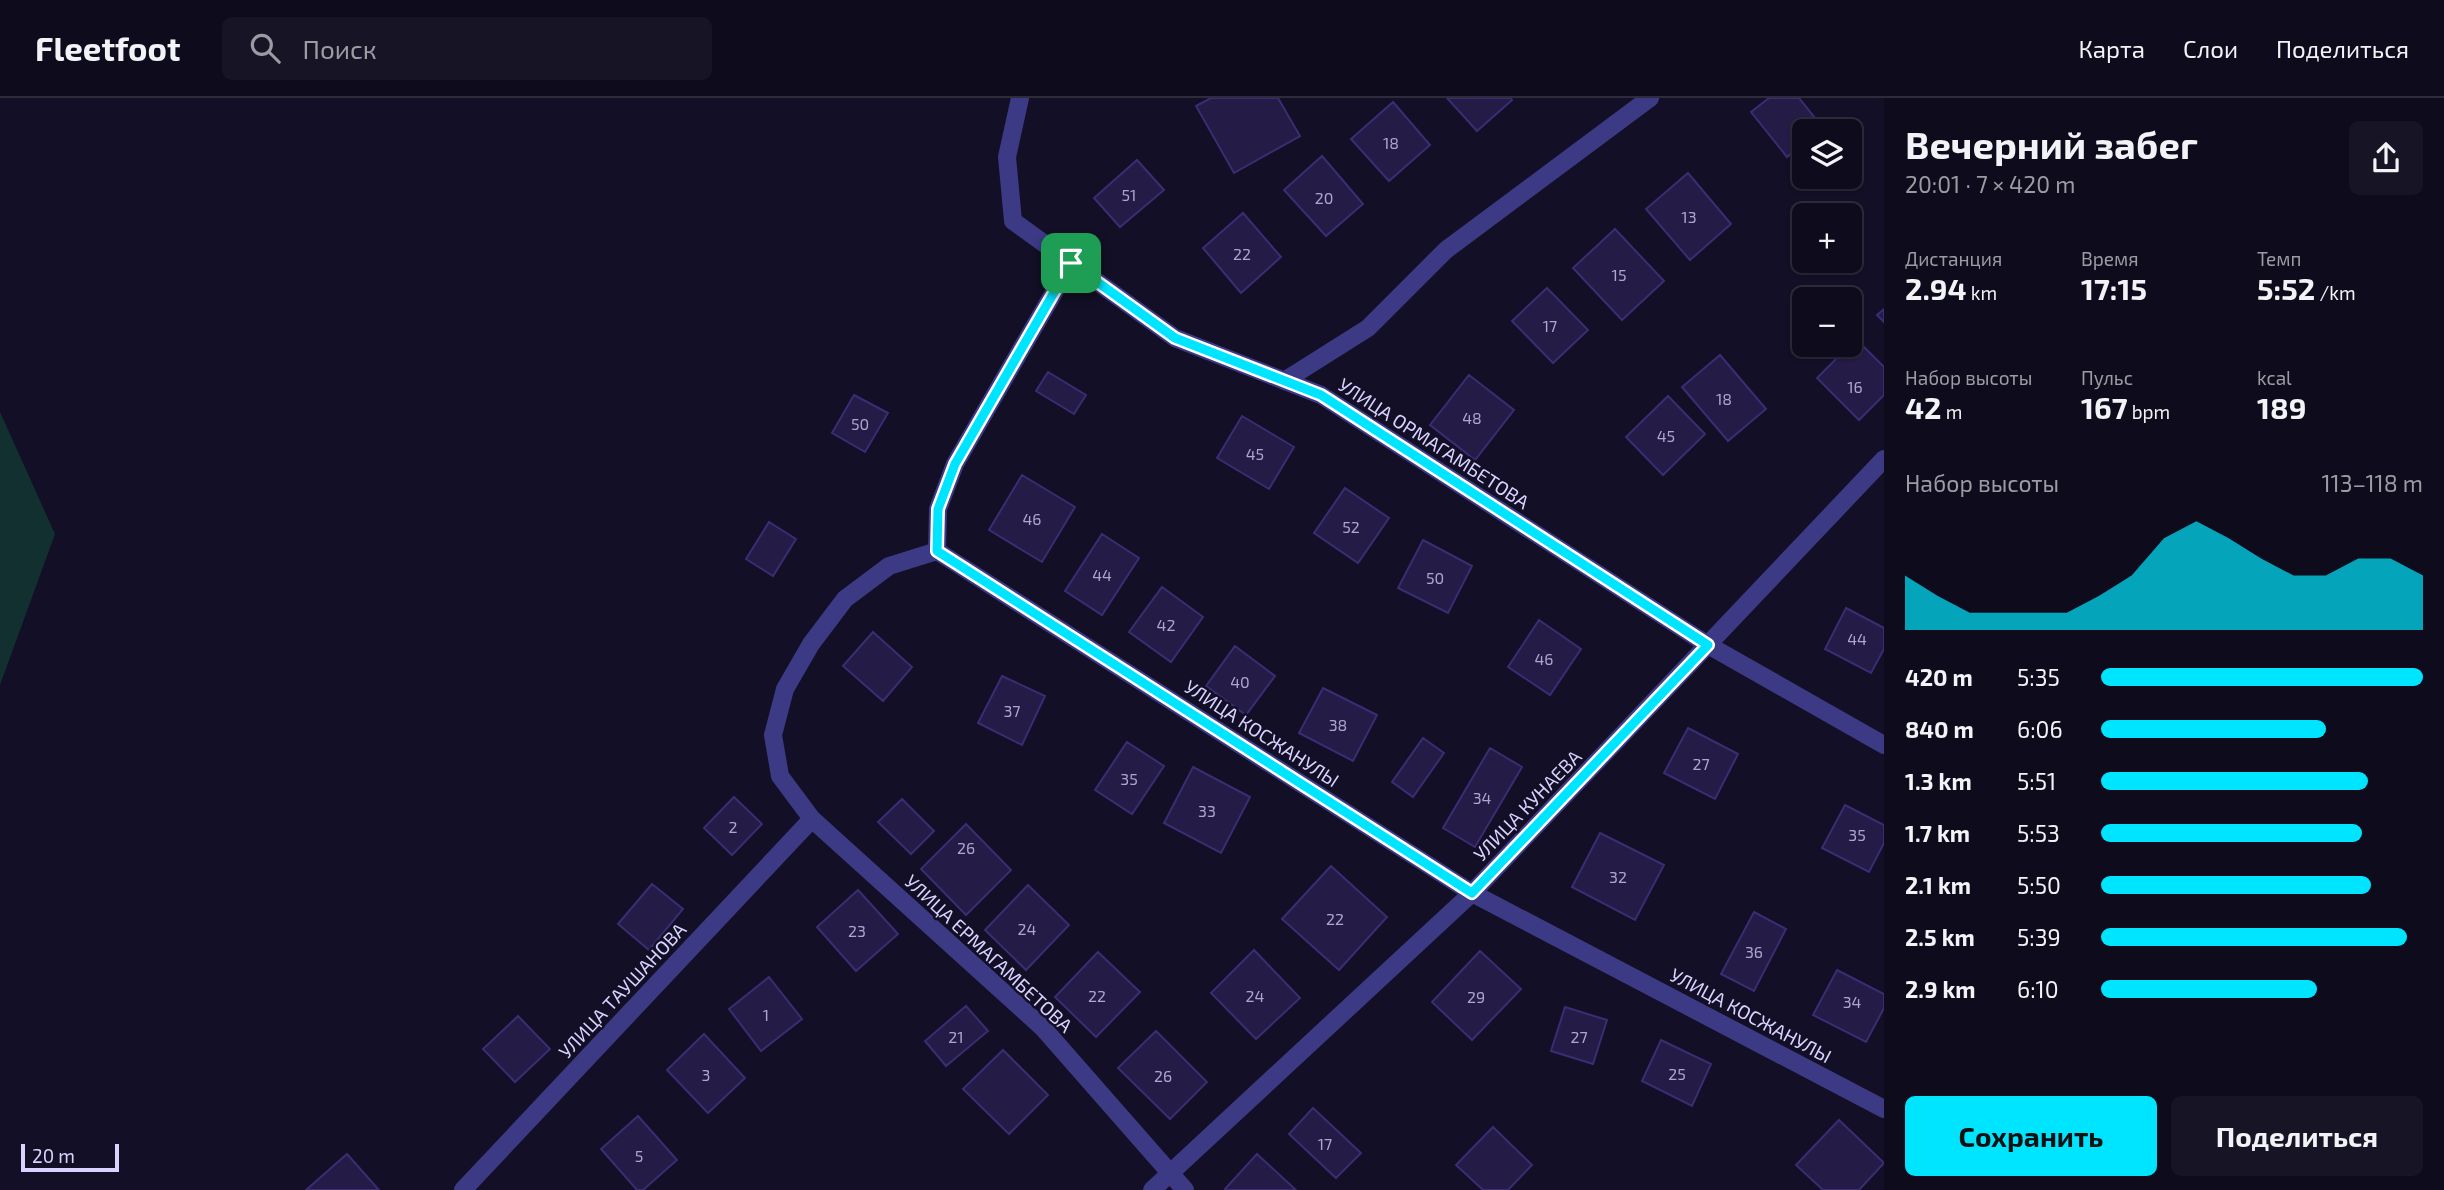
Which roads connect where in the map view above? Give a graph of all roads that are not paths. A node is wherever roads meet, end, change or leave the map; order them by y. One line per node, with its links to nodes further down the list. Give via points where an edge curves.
1 (1020, 98): 3 (street, УЛИЦА ОРМАГАМБЕТОВА, via 1007,158 1013,221)
2 (1650, 98): 4 (street, via 1446,250 1368,328)
3 (1071, 263): 4 (street, УЛИЦА ОРМАГАМБЕТОВА, via 1175,338); 6 (street, via 955,464 938,509)
4 (1284, 381): 7 (street, УЛИЦА ОРМАГАМБЕТОВА, via 1321,395)
5 (1884, 459): 7 (street, УЛИЦА КУНАЕВА)
6 (937, 551): 9 (street, via 889,566 845,599 785,689 773,735 780,776); 10 (street, УЛИЦА КОСЖАНУЛЫ)
7 (1708, 645): 8 (street, УЛИЦА ОРМАГАМБЕТОВА); 10 (street, УЛИЦА КУНАЕВА)
8 (1884, 745)
9 (812, 819): 12 (street, УЛИЦА ЕРМАГАМБЕТОВА, via 1043,1028); 13 (street, УЛИЦА ТАУШАНОВА)
10 (1472, 893): 11 (street, УЛИЦА КОСЖАНУЛЫ); 12 (street, УЛИЦА КУНАЕВА)
11 (1884, 1109)
12 (1170, 1173): 14 (street, УЛИЦА КУНАЕВА); 15 (street, УЛИЦА ЕРМАГАМБЕТОВА)
13 (463, 1190)
14 (1152, 1190)
15 (1185, 1190)

